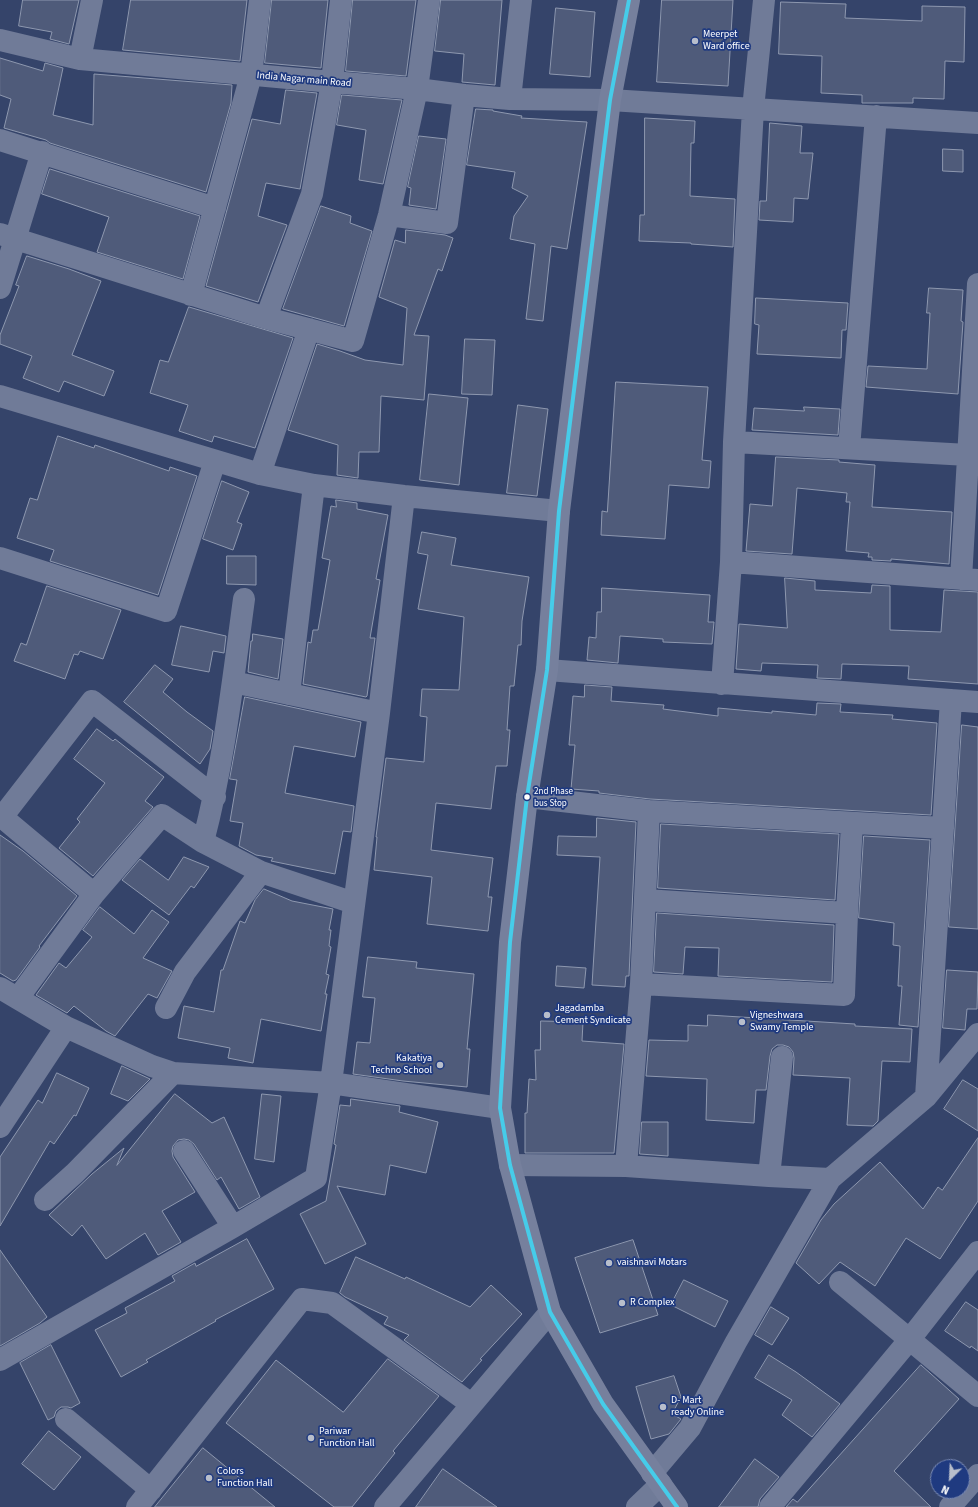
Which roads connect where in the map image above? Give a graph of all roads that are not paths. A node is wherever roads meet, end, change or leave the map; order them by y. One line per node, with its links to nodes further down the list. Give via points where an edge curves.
1 (92, 0): 9 (street)
2 (260, 0): 10 (street)
3 (341, 0): 11 (street)
4 (429, 0): 12 (street)
5 (521, 0): 14 (street)
6 (629, 0): 15 (street)
7 (764, 0): 16 (street)
8 (0, 40): 9 (street, India Nagar main Road)
9 (80, 59): 10 (street, India Nagar main Road)
10 (251, 75): 11 (street, India Nagar main Road); 21 (street)
11 (332, 82): 12 (street, India Nagar main Road); 27 (street, via 312,194)
12 (417, 89): 13 (street, India Nagar main Road); 22 (street)
13 (464, 95): 14 (street, India Nagar main Road); 22 (street, via 447,223)
14 (510, 99): 15 (street, India Nagar main Road)
15 (610, 100): 16 (street, India Nagar main Road); 37 (street)
16 (753, 109): 17 (street, India Nagar main Road); 30 (street)
17 (876, 116): 18 (street, India Nagar main Road); 31 (street)
18 (978, 123)
19 (0, 140): 20 (street)
20 (42, 152): 21 (street); 23 (street)
21 (215, 208): 26 (street)
22 (389, 215): 28 (street, via 353,341)
23 (8, 236): 25 (street); 26 (street)
24 (978, 284): 32 (street)
25 (0, 288)
26 (191, 295): 27 (street)
27 (266, 318): 28 (street)
28 (309, 329): 34 (street)
29 (0, 396): 33 (street)
30 (734, 442): 31 (street); 39 (street)
31 (849, 448): 32 (street)
32 (968, 455): 40 (street)
33 (215, 461): 34 (street); 38 (street, via 166,611)
34 (260, 474): 35 (street)
35 (314, 485): 36 (street); 45 (street)
36 (404, 496): 37 (street); 48 (street)
37 (559, 511): 42 (street)
38 (0, 558)
39 (731, 562): 40 (street); 44 (street)
40 (970, 579)
41 (244, 599): 43 (street)
42 (547, 670): 44 (street); 50 (street)
43 (233, 682): 45 (street); 49 (street)
44 (722, 684): 46 (street)
45 (289, 694): 48 (street)
46 (951, 700): 47 (street); 54 (street)
47 (978, 702)
48 (379, 713): 59 (street)
49 (215, 797): 52 (street, via 92,701); 55 (street)
50 (527, 797): 51 (street); 70 (street, via 510,942)
51 (649, 811): 53 (street); 58 (street)
52 (1, 816): 57 (street)
53 (852, 824): 54 (street); 60 (street)
54 (943, 828): 69 (street)
55 (203, 842): 56 (street); 57 (street, via 162,815)
56 (261, 872): 59 (street); 63 (street, via 185,972)
57 (94, 894): 62 (street)
58 (645, 900): 60 (street); 61 (street)
59 (354, 903): 68 (street)
60 (847, 913): 61 (street, via 844,995)
61 (641, 984): 74 (street)
62 (9, 993): 64 (street)
63 (166, 1008)
64 (66, 1027): 67 (street); 71 (street)
65 (978, 1034): 69 (street)
66 (782, 1057): 75 (street)
67 (173, 1073): 68 (street); 77 (street)
68 (331, 1082): 70 (street); 78 (street, via 316,1178)
69 (926, 1097): 76 (street)
70 (500, 1108): 73 (street)
71 (0, 1127)
72 (184, 1151): 78 (street)
73 (510, 1165): 74 (street); 81 (street)
74 (626, 1166): 75 (street)
75 (769, 1176): 76 (street)
76 (830, 1178): 88 (street, via 690,1428)
77 (45, 1200)
78 (233, 1227): 83 (street)
79 (978, 1252): 82 (street)
80 (840, 1282): 82 (street)
81 (550, 1312): 85 (street); 88 (street, via 603,1404)
82 (910, 1339): 84 (street); 94 (street)
83 (0, 1360)
84 (978, 1396)
85 (471, 1404): 89 (street, via 332,1302 302,1299); 91 (street)
86 (66, 1420): 89 (street)
87 (978, 1475): 95 (street)
88 (656, 1479): 92 (street); 93 (street)
89 (151, 1490): 90 (street)
90 (137, 1507)
91 (385, 1507)
92 (637, 1507)
93 (677, 1507)
94 (770, 1507)
95 (950, 1507)

